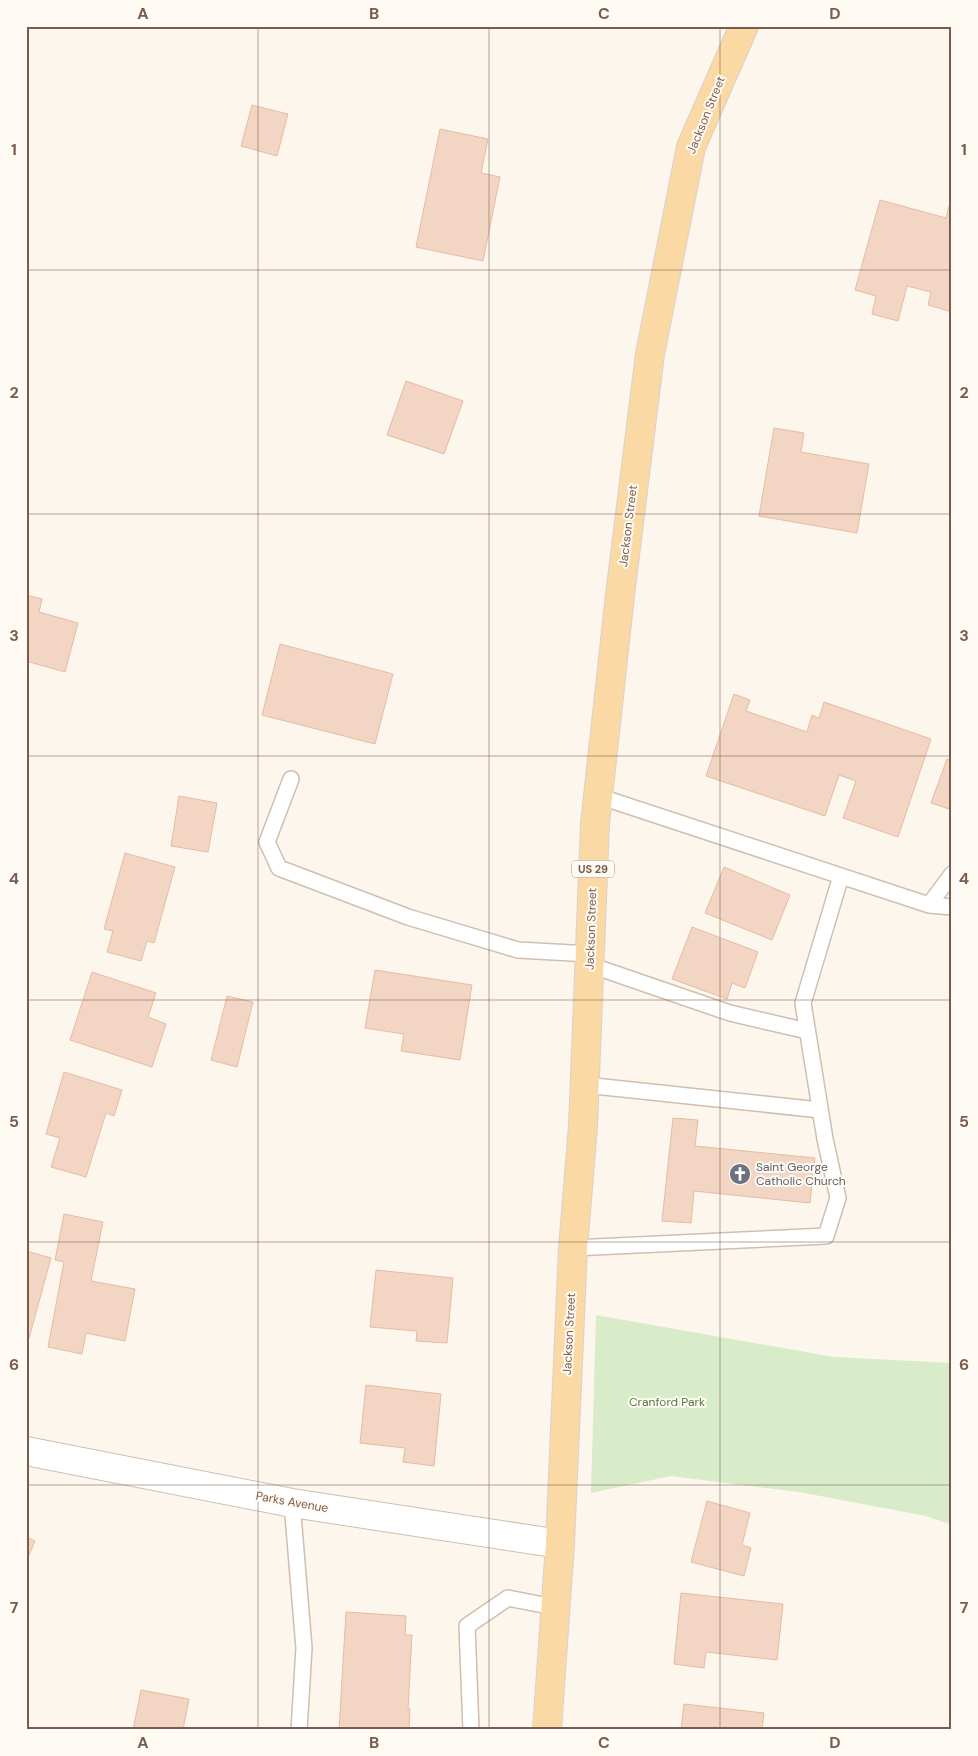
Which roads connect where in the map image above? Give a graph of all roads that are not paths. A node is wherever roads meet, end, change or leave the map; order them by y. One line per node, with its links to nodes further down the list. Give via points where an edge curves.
1 (744, 26): 3 (main road, Jackson Street / US 29, via 691,147 650,354)
2 (291, 779): 8 (lane, via 267,842 279,868 408,917 518,950)
3 (598, 796): 5 (lane); 8 (main road, Jackson Street / US 29)
4 (952, 874): 6 (lane)
5 (841, 876): 6 (lane); 9 (lane, via 803,1003)
6 (929, 905): 7 (lane)
7 (952, 907)
8 (590, 960): 9 (lane, via 730,1013); 10 (main road, Jackson Street / US 29)
9 (808, 1031): 11 (lane)
10 (585, 1085): 11 (lane); 12 (main road, Jackson Street / US 29)
11 (820, 1110): 12 (lane, via 838,1198 826,1236)
12 (573, 1248): 15 (main road, Jackson Street / US 29)
13 (26, 1451): 14 (street, Parks Avenue)
14 (292, 1502): 15 (street, Parks Avenue); 17 (lane, via 304,1648)
15 (560, 1544): 16 (main road, Jackson Street / US 29)
16 (554, 1607): 18 (lane, via 508,1598 467,1626); 19 (main road, Jackson Street / US 29)
17 (299, 1730)
18 (471, 1730)
19 (547, 1730)

